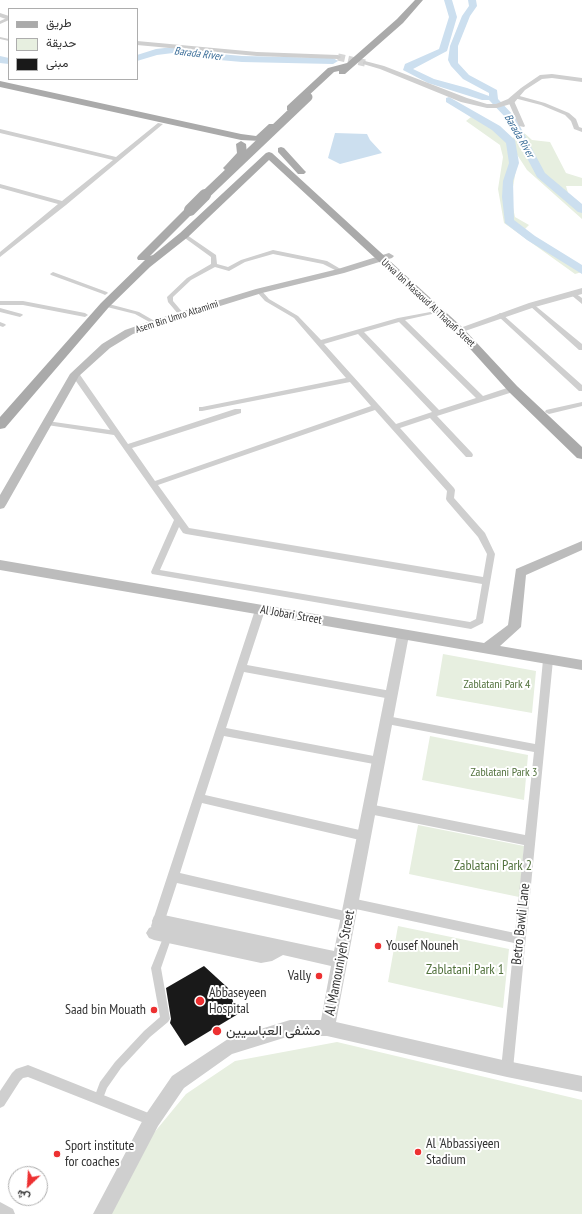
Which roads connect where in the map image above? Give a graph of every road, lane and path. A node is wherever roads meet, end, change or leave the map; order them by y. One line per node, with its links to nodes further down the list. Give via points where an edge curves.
1 (419, 0): 6 (main road, via 400,21)
2 (138, 43): 3 (street)
3 (188, 48): 4 (street); 6 (street, via 244,55 318,58)
4 (338, 57)
5 (365, 63): 10 (street, via 487,106 497,106)
6 (351, 64): 15 (main road, via 330,70); 23 (main road, via 311,98)
7 (582, 80): 10 (street, via 540,77)
8 (0, 84): 15 (main road)
9 (0, 88): 11 (main road)
10 (512, 100): 12 (street); 13 (street, via 543,104 567,114 574,120 576,128)
11 (158, 124): 16 (main road); 20 (street)
12 (522, 126)
13 (582, 130)
14 (0, 131): 20 (street)
15 (258, 139): 17 (main road, via 251,145); 18 (main road, Urwa Ibn Masaoud Al Thaqafi Street, via 277,141 281,144)
16 (241, 144): 17 (main road); 30 (main road, via 241,156 152,241)
17 (251, 149): 19 (main road, via 257,154)
18 (281, 150): 19 (main road); 26 (main road, Urwa Ibn Masaoud Al Thaqafi Street)
19 (273, 158): 24 (main road, via 258,164); 26 (main road, Urwa Ibn Masaoud Al Thaqafi Street)
20 (117, 159): 22 (street)
21 (0, 186): 22 (street)
22 (64, 204): 25 (street)
23 (194, 211): 27 (main road); 30 (main road)
24 (184, 235): 27 (main road); 28 (street, via 214,256)
25 (0, 255)
26 (385, 258): 29 (main road, Asem Bin Umro Altamimi); 41 (main road, Urwa Ibn Masaoud Al Thaqafi Street); 48 (main road, Urwa Ibn Masaoud Al Thaqafi Street)
27 (147, 265): 39 (main road)
28 (214, 265): 29 (street, via 229,269 243,261 273,252 325,262); 42 (street, via 189,279 170,298)
29 (341, 272): 32 (main road, Asem Bin Umro Altamimi)
30 (127, 273): 34 (main road)
31 (53, 274): 34 (street)
32 (259, 292): 42 (main road, Asem Bin Umro Altamimi); 50 (street, via 296,317)
33 (582, 292): 35 (street)
34 (105, 293): 44 (main road)
35 (572, 293): 36 (street); 38 (street)
36 (582, 302)
37 (0, 303): 44 (street, via 23,302)
38 (532, 304): 45 (street); 51 (street)
39 (105, 305): 47 (street, via 137,313); 65 (main road)
40 (0, 310): 43 (street)
41 (439, 311): 46 (street); 54 (main road, Urwa Ibn Masaoud Al Thaqafi Street)
42 (181, 314): 47 (main road, Asem Bin Umro Altamimi)
43 (20, 315)
44 (85, 315): 60 (main road)
45 (500, 315): 48 (street); 55 (street)
46 (400, 319): 49 (street); 56 (street)
47 (155, 322): 52 (main road, Asem Bin Umro Altamimi, via 128,332 106,346)
48 (465, 328): 62 (main road, Urwa Ibn Masaoud Al Thaqafi Street)
49 (359, 331): 50 (street); 63 (street)
50 (319, 343): 53 (street)
51 (582, 348)
52 (75, 374): 64 (main road, Asem Bin Umro Altamimi); 67 (street)
53 (352, 379): 58 (street); 59 (street)
54 (513, 388): 56 (street); 71 (main road, Urwa Ibn Masaoud Al Thaqafi Street)
55 (582, 389)
56 (480, 398): 63 (street)
57 (582, 404): 62 (street)
58 (376, 407): 66 (street); 72 (street)
59 (202, 409)
60 (0, 411)
61 (238, 411): 68 (street)
62 (549, 412): 69 (main road, Urwa Ibn Masaoud Al Thaqafi Street)
63 (434, 414): 66 (street); 70 (street)
64 (47, 423): 67 (street); 73 (main road, Asem Bin Umro Altamimi)
65 (0, 425)
66 (394, 427): 77 (street, via 451,490 450,499 482,535 490,554)
67 (117, 433): 68 (street)
68 (127, 447): 72 (street)
69 (582, 447)
70 (469, 455)
71 (582, 456)
72 (153, 484): 74 (street)
73 (0, 505)
74 (178, 520): 77 (street, via 186,531); 77 (street, via 155,572 471,626 480,621)
75 (582, 546): 80 (main road, via 520,572 514,627)
76 (0, 565): 78 (main road, Al Jobari Street)
77 (486, 581)
78 (260, 610): 79 (main road, Al Jobari Street); 83 (street)
79 (403, 635): 80 (main road, Al Jobari Street); 84 (street, Al Mamouniyeh Street)
80 (486, 649): 81 (main road, Al Jobari Street)
81 (548, 660): 82 (main road, Al Jobari Street); 87 (street, Betro Bawli Lane)
82 (582, 665)
83 (241, 668): 84 (street); 86 (street)
84 (391, 695): 85 (street, Al Mamouniyeh Street)
85 (387, 720): 87 (street); 88 (street, Al Mamouniyeh Street)
86 (220, 731): 88 (street); 89 (street)
87 (539, 749): 92 (street, Betro Bawli Lane)
88 (379, 761): 90 (street, Al Mamouniyeh Street)
89 (200, 798): 91 (street); 93 (street)
90 (369, 808): 91 (street, Al Mamouniyeh Street); 92 (street)
91 (364, 836): 94 (street, Al Mamouniyeh Street)
92 (530, 841): 96 (street, Betro Bawli Lane)
93 (174, 877): 94 (street); 95 (street)
94 (350, 910): 96 (street); 97 (street, Al Mamouniyeh Street)
95 (161, 930): 97 (street, via 261,956 272,954 280,948); 101 (street, via 156,968 165,1019 118,1065 103,1085)
96 (520, 939): 99 (street, Betro Bawli Lane)
97 (340, 960): 98 (street, Al Mamouniyeh Street)
98 (327, 1028): 99 (street); 103 (street, Al Mamouniyeh Street, via 290,1028 228,1047 178,1082)
99 (507, 1069): 100 (street)
100 (582, 1084)
101 (100, 1098): 102 (street, via 28,1071 16,1077); 103 (street)
102 (0, 1102)
103 (152, 1120): 106 (street, Al Mamouniyeh Street)
104 (0, 1209): 105 (street)
105 (8, 1214)
106 (102, 1214)

